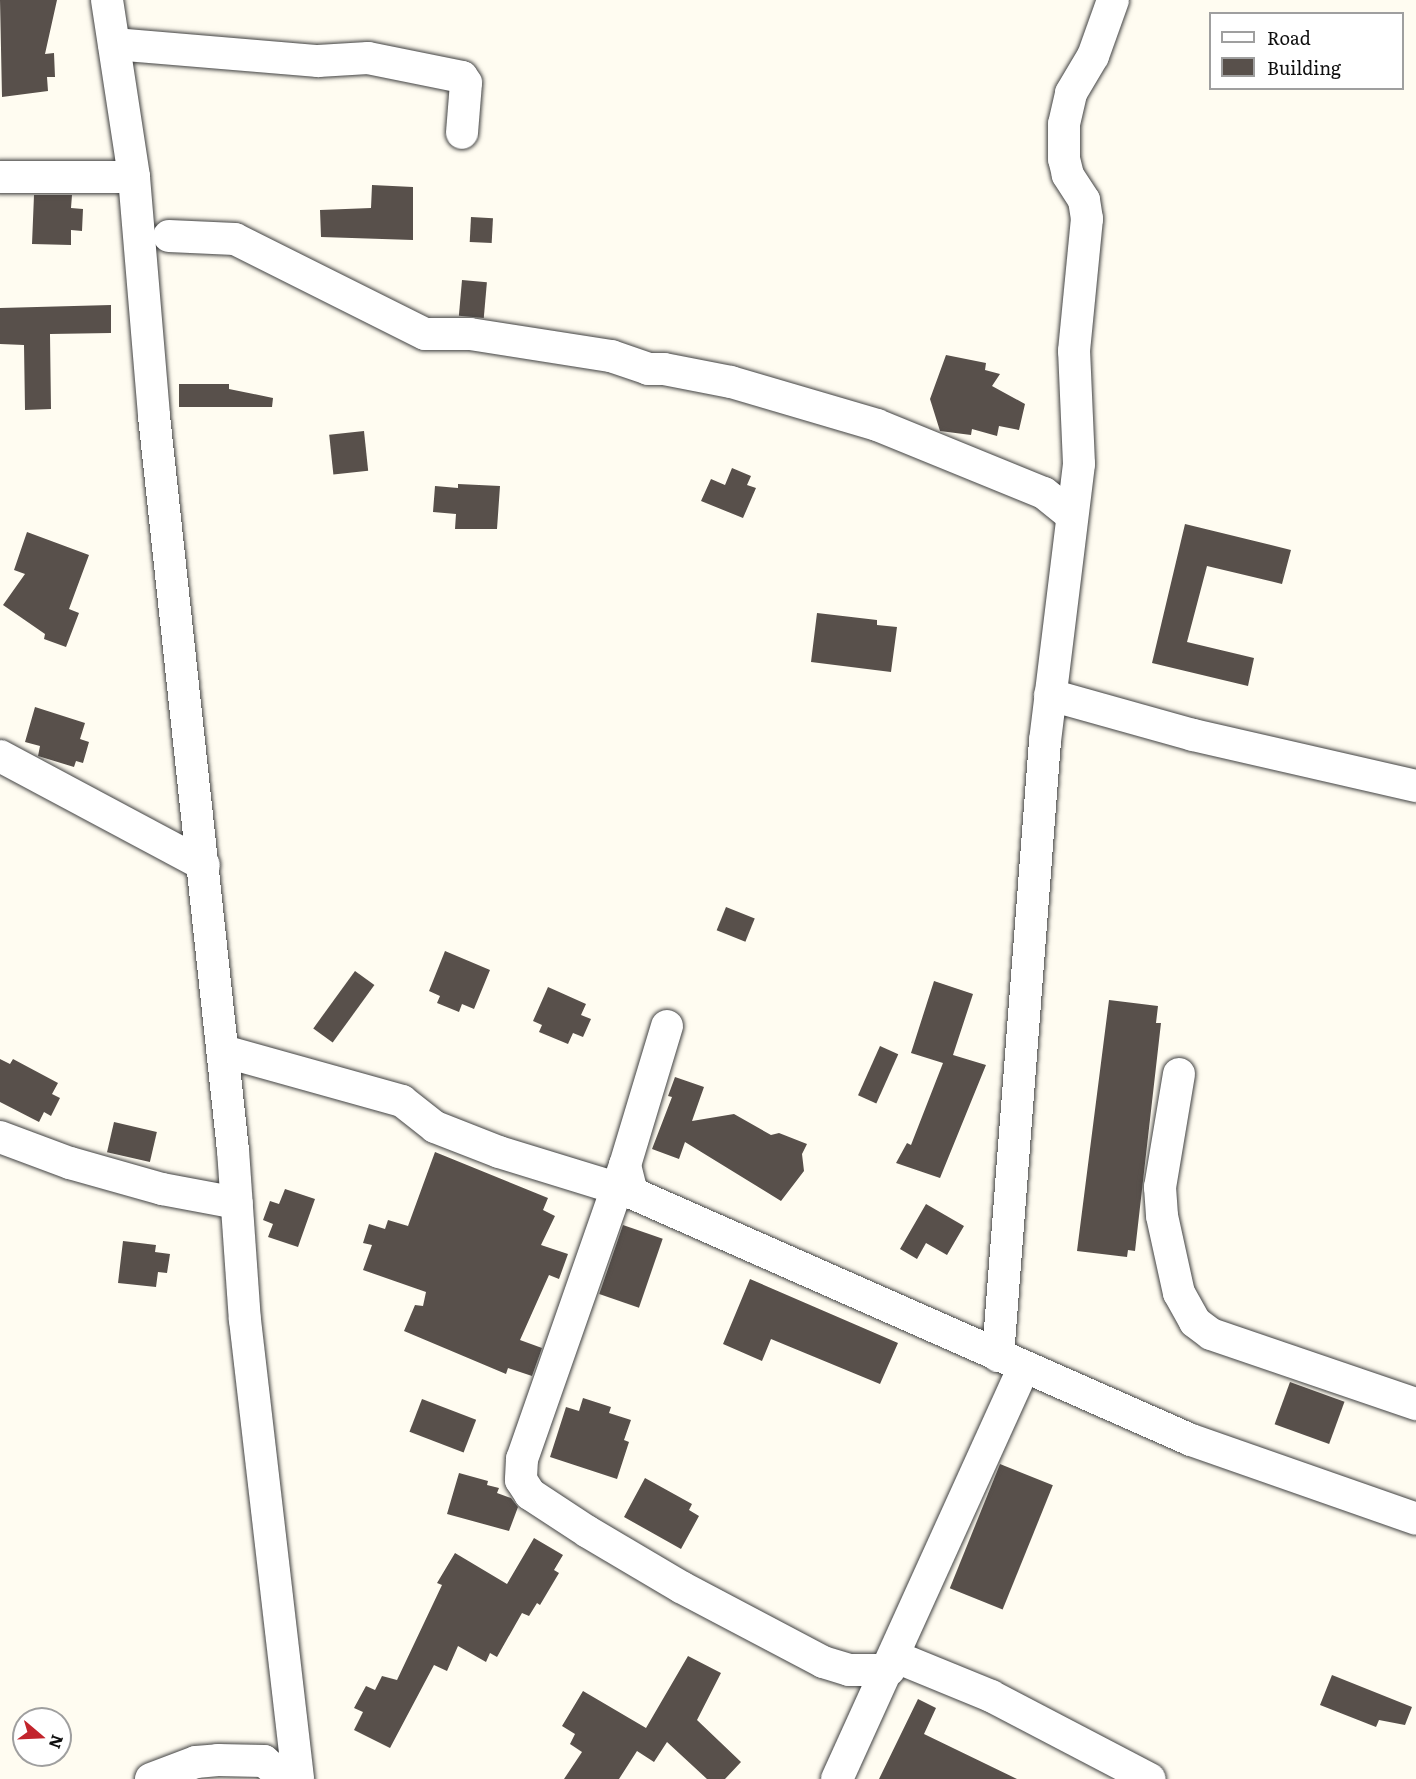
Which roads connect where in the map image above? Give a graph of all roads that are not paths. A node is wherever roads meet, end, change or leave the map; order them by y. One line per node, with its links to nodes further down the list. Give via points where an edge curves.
1 (107, 0): 3 (street)
2 (1113, 0): 8 (street, via 1093,56 1071,93 1064,124 1068,176 1084,200 1087,219 1074,351 1079,428)
3 (114, 44): 4 (street, via 318,61 368,58 462,77 466,83); 6 (street)
4 (462, 134)
5 (0, 177): 6 (street)
6 (134, 177): 12 (street, via 154,416)
7 (169, 236): 8 (street, via 235,239 425,334 470,334 590,353 648,369 731,382 922,441)
8 (1062, 501): 9 (street)
9 (1050, 695): 11 (street, via 1193,735); 21 (street)
10 (0, 756): 12 (street)
11 (1416, 786)
12 (204, 865): 14 (street)
13 (667, 1026): 19 (street)
14 (223, 1051): 15 (street); 17 (street)
15 (263, 1062): 17 (street, via 240,1071); 19 (street, via 402,1101 435,1127 488,1148)
16 (1179, 1074): 22 (street, via 1160,1187 1162,1216 1179,1293 1195,1322 1210,1334)
17 (227, 1090): 20 (street)
18 (0, 1137): 20 (street, via 81,1166)
19 (625, 1182): 21 (street); 24 (street, via 522,1459 521,1480 530,1494 588,1532 681,1587 823,1662 849,1670)
20 (237, 1203): 25 (street, via 245,1320)
21 (1011, 1362): 23 (street, via 1191,1440); 24 (street)
22 (1416, 1404)
23 (1416, 1519)
24 (892, 1663): 29 (street); 30 (street, via 991,1696)
25 (292, 1731): 26 (street); 28 (street)
26 (274, 1770): 27 (street, via 196,1762)
27 (151, 1779)
28 (298, 1779)
29 (837, 1779)
30 (1150, 1779)

